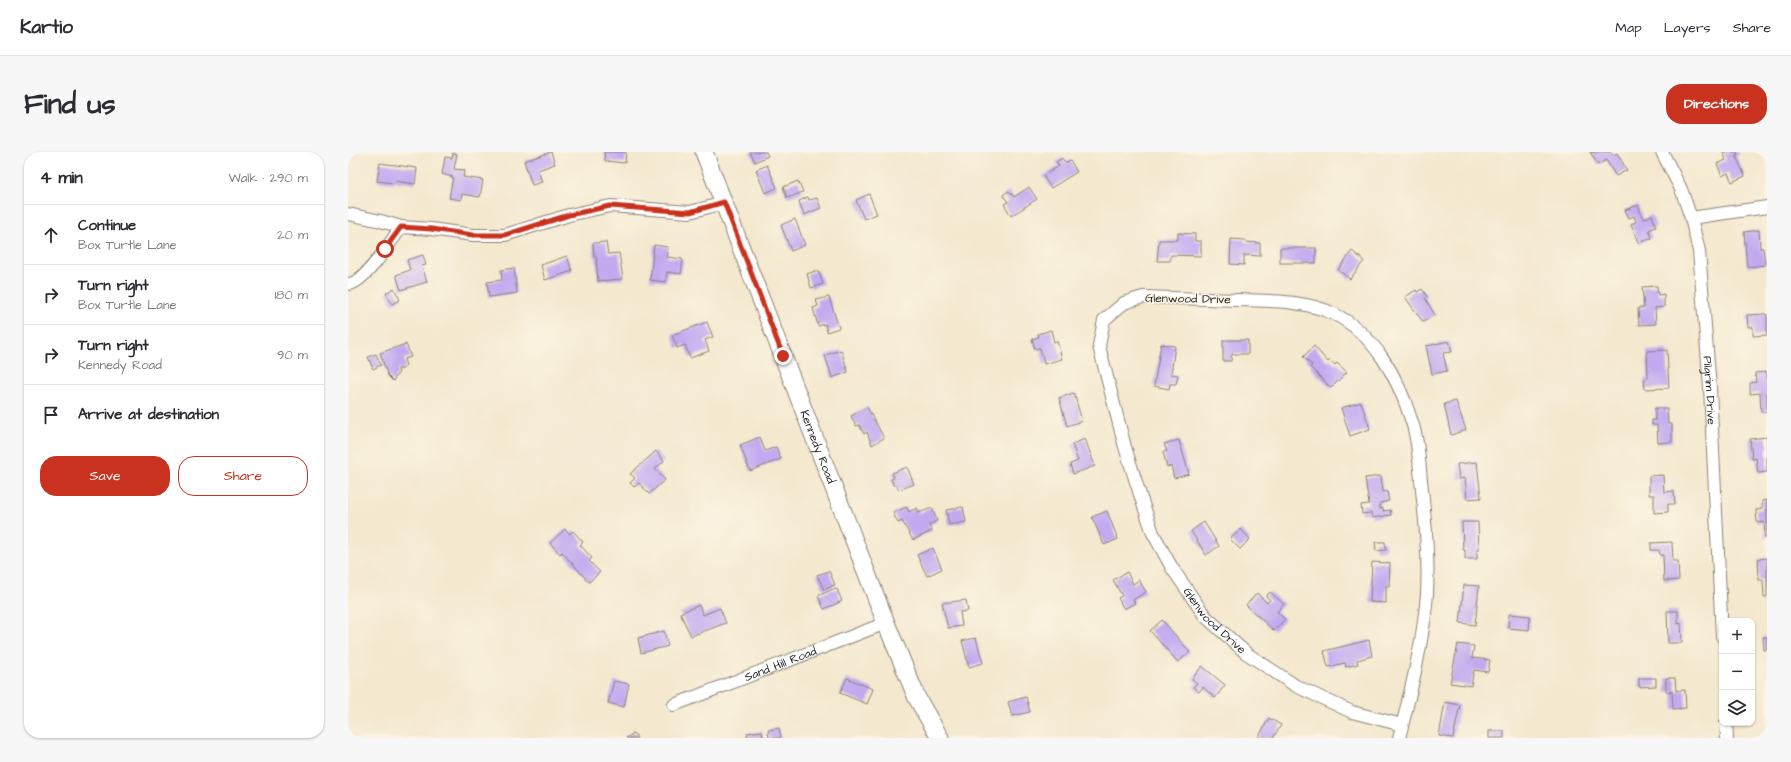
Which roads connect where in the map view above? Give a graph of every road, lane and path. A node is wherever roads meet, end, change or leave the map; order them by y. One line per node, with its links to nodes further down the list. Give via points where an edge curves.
1 (704, 152): 3 (street, Kennedy Road)
2 (1662, 152): 6 (street, Pilgrim Drive, via 1681,188)
3 (724, 202): 7 (street, via 690,212 610,206 569,215 505,235 473,235); 10 (street, Kennedy Road)
4 (1767, 207): 6 (street)
5 (348, 214): 7 (street, via 381,220)
6 (1691, 218): 9 (street, Pilgrim Drive, via 1699,251 1704,294)
7 (401, 227): 8 (street, via 362,278)
8 (348, 284)
9 (1721, 618)
10 (886, 623): 11 (street, Sand Hill Road); 14 (street, Kennedy Road, via 917,698)
11 (674, 705)
12 (1402, 725): 12 (street, Glenwood Drive, via 1418,666 1427,594 1428,538 1412,420 1379,352 1348,322 1332,313 1309,306 1278,302 1143,297 1124,303 1104,320 1099,346 1142,501 1153,533 1172,568 1205,616 1246,653 1296,686 1352,712); 15 (street, Glenwood Drive)
13 (1726, 726): 16 (street)
14 (940, 738)
15 (1399, 738)
16 (1727, 738)

